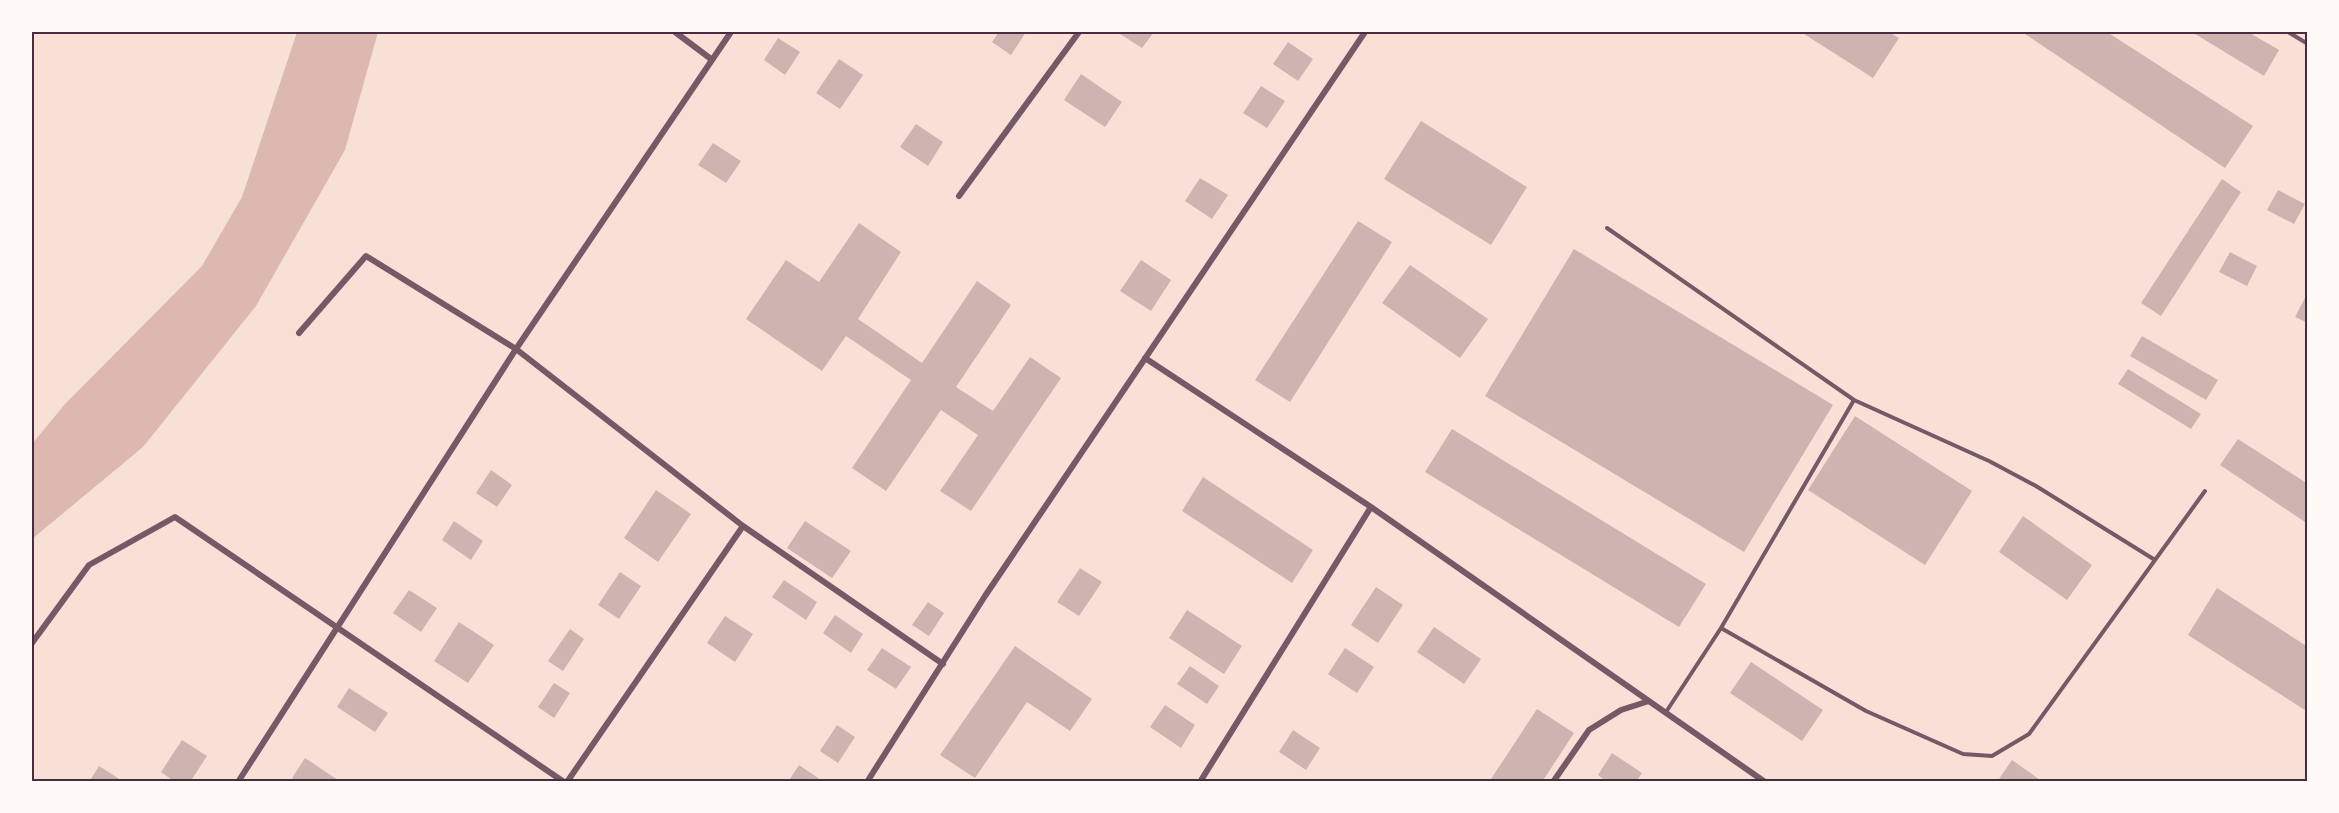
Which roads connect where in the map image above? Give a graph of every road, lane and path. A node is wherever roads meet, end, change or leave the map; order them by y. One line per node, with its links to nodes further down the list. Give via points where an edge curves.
1 (675, 32): 7 (street)
2 (731, 32): 7 (street)
3 (1079, 32): 8 (street)
4 (1365, 32): 12 (street)
5 (2288, 32): 6 (lane)
6 (2307, 44)
7 (711, 60): 11 (street)
8 (959, 196)
9 (1607, 228): 13 (lane)
10 (299, 333): 11 (street, via 366,256)
11 (516, 349): 16 (street); 18 (street)
12 (1145, 358): 15 (street); 21 (street)
13 (1854, 400): 17 (lane, via 2036,486); 19 (lane)
14 (2205, 491): 17 (lane)
15 (1371, 507): 22 (street); 27 (street)
16 (743, 526): 21 (street); 25 (street)
17 (2155, 560): 19 (lane, via 2029,734 1992,756 1963,754 1866,711)
18 (336, 626): 20 (street, via 175,517 89,565); 24 (street); 25 (street)
19 (1721, 628): 23 (lane)
20 (32, 643)
21 (943, 664): 26 (street)
22 (1649, 700): 23 (street); 28 (street, via 1621,710 1589,730)
23 (1666, 712): 29 (street)
24 (237, 782)
25 (566, 782)
26 (867, 782)
27 (1200, 782)
28 (1553, 782)
29 (1765, 782)

